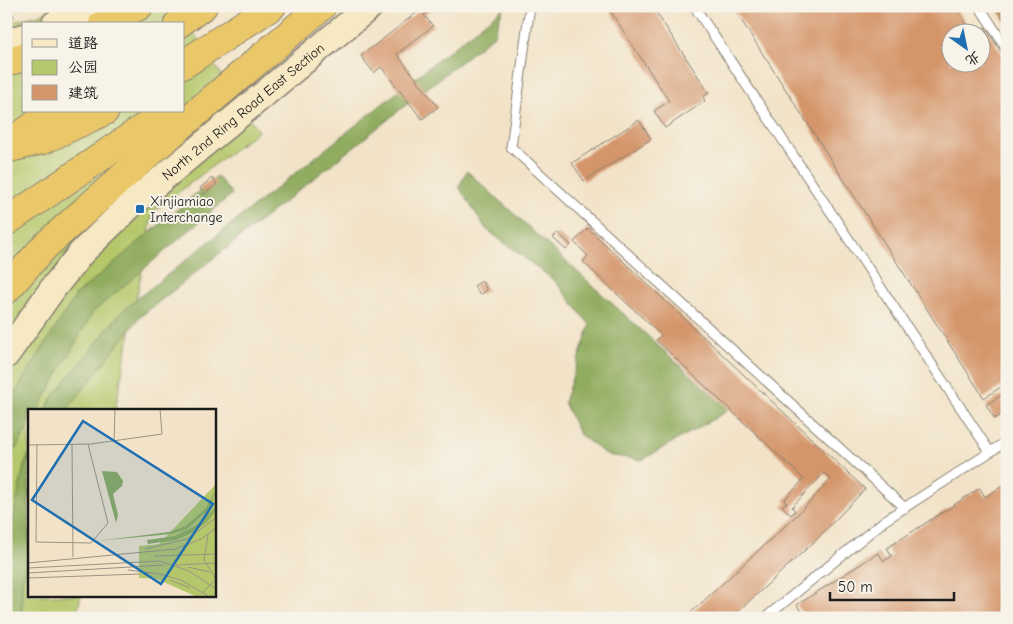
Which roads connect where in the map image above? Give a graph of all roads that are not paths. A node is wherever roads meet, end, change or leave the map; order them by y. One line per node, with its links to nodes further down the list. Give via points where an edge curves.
1 (96, 6): 11 (main road)
2 (139, 6): 12 (highway)
3 (203, 6): 13 (highway)
4 (272, 6): 19 (highway)
5 (317, 6): 20 (highway)
6 (322, 6): 26 (highway, via 45,246)
7 (370, 6): 27 (main road, North 2nd Ring Road East Section, via 134,202 82,252)
8 (530, 6): 30 (lane, via 511,146)
9 (694, 6): 29 (lane)
10 (979, 6): 16 (lane)
11 (60, 22)
12 (107, 22)
13 (181, 22)
14 (22, 38): 15 (main road)
15 (6, 43)
16 (1007, 49)
17 (22, 58): 18 (highway)
18 (6, 62)
19 (185, 63)
20 (185, 99)
21 (53, 112): 24 (highway)
22 (104, 112): 24 (highway, via 43,140)
23 (167, 112): 25 (highway)
24 (9, 143)
25 (6, 222)
26 (6, 290)
27 (6, 356)
28 (1007, 441): 29 (lane)
29 (990, 452): 30 (lane)
30 (905, 508): 31 (lane)
31 (766, 617)

